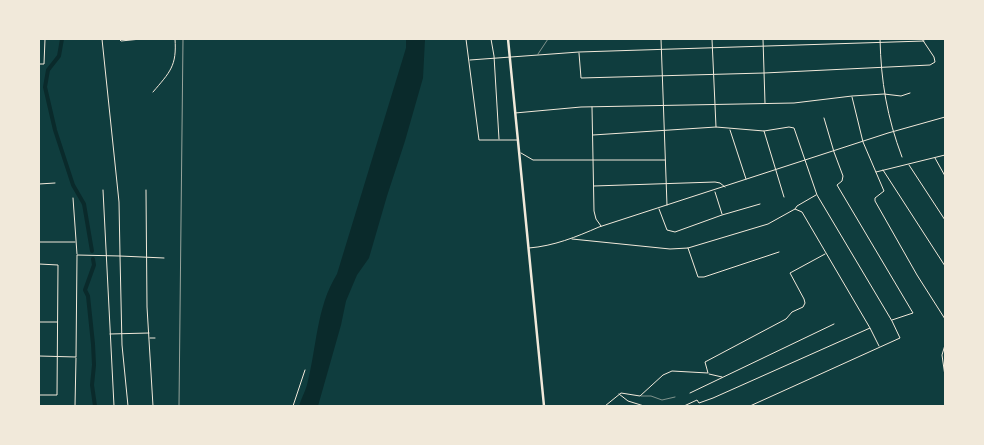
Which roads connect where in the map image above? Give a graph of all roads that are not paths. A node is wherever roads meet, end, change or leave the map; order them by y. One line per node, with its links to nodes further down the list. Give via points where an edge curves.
1 (45, 39): 25 (street, via 44,64)
2 (102, 39): 91 (street, via 120,202)
3 (119, 39): 4 (street)
4 (140, 39)
5 (176, 39): 30 (street, via 171,71)
6 (466, 39): 24 (street)
7 (491, 39): 22 (street)
8 (508, 39): 23 (highway)
9 (548, 39): 21 (lane)
10 (661, 39): 19 (street)
11 (712, 39): 18 (street)
12 (763, 39): 17 (street)
13 (880, 39): 16 (street)
14 (922, 39): 15 (street)
15 (924, 41): 16 (street); 26 (street, via 935,62)
16 (880, 42): 17 (street); 26 (street)
17 (762, 47): 18 (street); 27 (street)
18 (713, 48): 19 (street); 29 (street)
19 (661, 50): 20 (street); 28 (street)
20 (579, 52): 21 (street); 28 (street, via 582,78)
21 (538, 55): 23 (street)
22 (494, 58): 23 (street); 24 (street); 47 (street)
23 (510, 58): 38 (highway)
24 (470, 60): 47 (street, via 479,140)
25 (39, 64)
26 (880, 68): 27 (street); 32 (street)
27 (764, 73): 29 (street); 34 (street)
28 (662, 75): 29 (street); 35 (street)
29 (714, 75): 36 (street)
30 (153, 92)
31 (910, 92): 32 (street, via 901,96)
32 (884, 94): 33 (street); 45 (street)
33 (852, 96): 34 (street); 49 (street)
34 (765, 104): 36 (street)
35 (663, 105): 36 (street); 37 (street); 43 (street)
36 (715, 105): 41 (street)
37 (592, 107): 38 (street); 46 (street)
38 (514, 113): 48 (highway)
39 (945, 117): 45 (street)
40 (824, 118): 51 (street)
41 (716, 127): 42 (street); 43 (street)
42 (730, 130): 44 (street); 63 (street)
43 (664, 131): 46 (street); 56 (street)
44 (764, 131): 57 (street, via 794,128); 60 (street)
45 (893, 133): 49 (street); 53 (street)
46 (593, 135): 55 (street)
47 (499, 140): 48 (street)
48 (518, 140): 50 (highway)
49 (863, 142): 51 (street); 61 (street)
50 (519, 152): 55 (street, via 533,160); 85 (highway)
51 (834, 152): 57 (street); 97 (street, via 844,179 838,185 913,313)
52 (945, 155): 54 (street)
53 (902, 157)
54 (935, 157): 58 (street); 62 (street)
55 (594, 160): 56 (street); 67 (street)
56 (666, 160): 66 (street)
57 (805, 161): 60 (street); 72 (street)
58 (909, 164): 59 (street); 80 (street)
59 (883, 170): 61 (street); 95 (street)
60 (776, 171): 63 (street); 74 (street)
61 (876, 172): 96 (street, via 884,191 875,201)
62 (945, 176)
63 (747, 180): 68 (street)
64 (55, 183): 65 (street)
65 (39, 184)
66 (666, 184): 67 (street); 68 (street, via 714,182); 76 (street)
67 (594, 186): 81 (street, via 594,211)
68 (725, 187): 71 (street)
69 (102, 190): 90 (street)
70 (146, 190): 92 (street)
71 (714, 191): 76 (street); 79 (street)
72 (817, 195): 78 (street); 97 (street)
73 (73, 198): 84 (street)
74 (784, 198)
75 (760, 204): 79 (street)
76 (667, 206): 77 (street)
77 (658, 208): 79 (street, via 667,230 675,232); 81 (street)
78 (795, 209): 86 (street, via 768,224); 88 (street, via 802,212)
79 (722, 215)
80 (945, 220)
81 (602, 226): 82 (street)
82 (571, 239): 85 (street); 86 (street)
83 (39, 242): 84 (street)
84 (76, 242): 89 (street)
85 (528, 248): 126 (highway)
86 (688, 248): 87 (street, via 698,277)
87 (779, 252)
88 (825, 254): 101 (street); 113 (street, via 790,273 804,299 803,307 705,362)
89 (77, 255): 90 (street); 111 (street)
90 (106, 255): 91 (street); 103 (street)
91 (120, 256): 92 (street); 104 (street)
92 (146, 257): 93 (street); 102 (street)
93 (164, 258)
94 (39, 264): 99 (street, via 58,265)
95 (945, 266)
96 (945, 319)
97 (892, 321): 108 (street, via 900,338)
98 (39, 322): 99 (street)
99 (57, 322): 110 (street)
100 (834, 324): 115 (street)
101 (870, 328): 108 (street); 129 (street, via 713,398 700,403 696,400)
102 (149, 332): 104 (street); 105 (street)
103 (110, 334): 104 (street); 122 (street)
104 (122, 335): 123 (street)
105 (149, 338): 106 (street); 124 (street)
106 (155, 338)
107 (945, 345): 114 (street, via 942,355)
108 (880, 348): 130 (street)
109 (39, 356): 110 (street)
110 (57, 356): 111 (street); 118 (street, via 57,395)
111 (76, 357): 121 (street)
112 (305, 370): 125 (street)
113 (708, 373): 115 (street); 119 (street, via 672,372)
114 (945, 376)
115 (724, 377): 116 (street)
116 (690, 393)
117 (619, 394): 119 (street); 127 (street); 128 (street)
118 (39, 395)
119 (640, 396): 120 (lane, via 662,400)
120 (676, 397)
121 (75, 406)
122 (114, 406)
123 (128, 406)
124 (153, 406)
125 (293, 406)
126 (544, 406)
127 (605, 406)
128 (644, 406)
129 (684, 406)
130 (750, 406)

